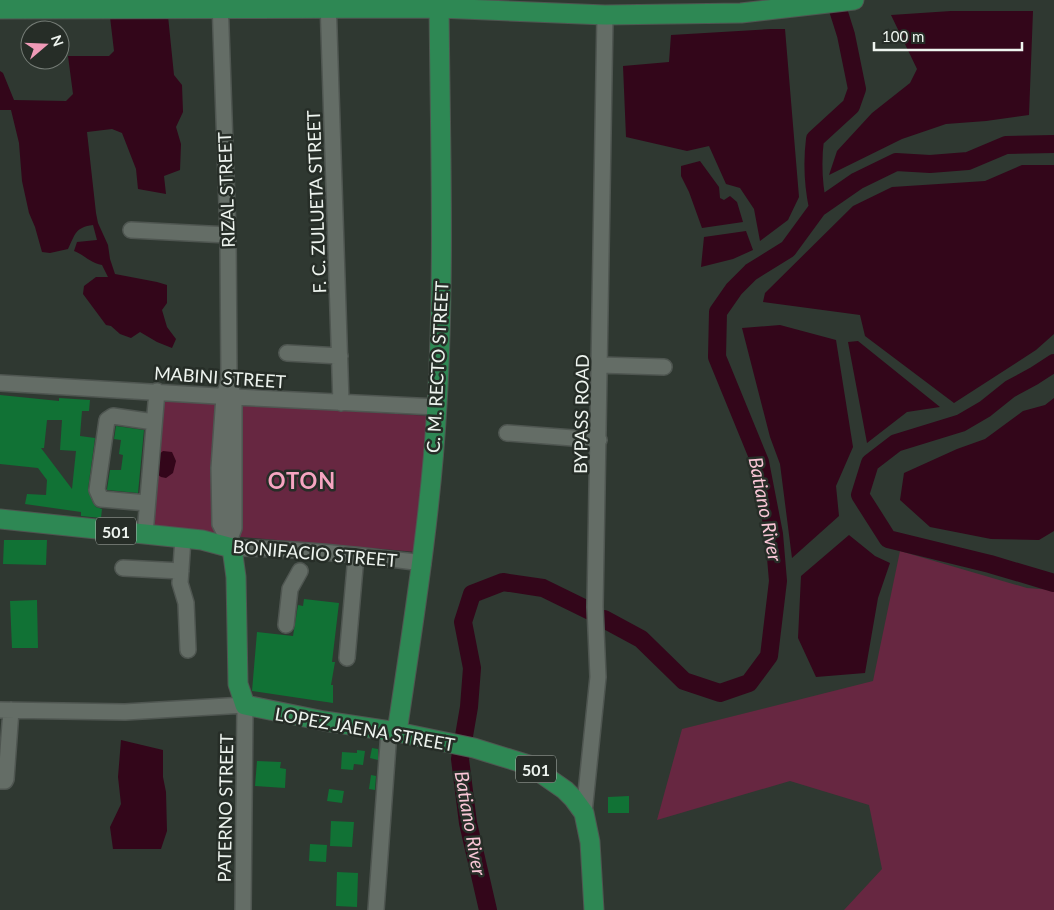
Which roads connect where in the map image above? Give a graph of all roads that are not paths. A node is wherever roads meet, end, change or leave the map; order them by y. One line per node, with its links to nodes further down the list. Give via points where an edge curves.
1 (844, 2): 7 (main road, via 741,13)
2 (41, 4): 3 (main road); 6 (main road)
3 (220, 4): 4 (main road); 9 (street, RIZAL STREET)
4 (329, 4): 5 (main road); 11 (street, F. C. ZULUETA STREET)
5 (439, 4): 7 (main road); 18 (main road, C. M. RECTO STREET, via 442,290)
6 (0, 9)
7 (605, 15): 12 (street, BYPASS ROAD)
8 (131, 230): 9 (street)
9 (228, 235): 16 (street, RIZAL STREET)
10 (287, 353): 11 (street)
11 (340, 356): 17 (street, F. C. ZULUETA STREET)
12 (600, 365): 13 (street); 21 (street, BYPASS ROAD)
13 (664, 367)
14 (0, 382): 15 (street, MABINI STREET)
15 (157, 391): 16 (street, MABINI STREET); 19 (street)
16 (229, 396): 17 (street, MABINI STREET); 26 (street, RIZAL STREET, via 234,528)
17 (341, 403): 18 (street, MABINI STREET)
18 (437, 407): 27 (main road, C. M. RECTO STREET)
19 (154, 422): 22 (street); 22 (street, via 113,416 107,420 97,490 101,499)
20 (507, 433): 21 (street)
21 (599, 440): 39 (street, BYPASS ROAD, via 598,677)
22 (147, 503): 24 (street)
23 (0, 519): 24 (main road, BONIFACIO STREET / 501)
24 (145, 534): 25 (main road, BONIFACIO STREET / 501)
25 (183, 538): 26 (main road, BONIFACIO STREET / 501); 30 (street)
26 (230, 544): 27 (street, BONIFACIO STREET); 35 (main road, RIZAL STREET, via 236,577 238,684)
27 (423, 563): 37 (main road, C. M. RECTO STREET)
28 (355, 567): 34 (street)
29 (123, 568): 30 (street)
30 (180, 570): 33 (street, via 186,603)
31 (300, 571): 32 (street, via 290,589)
32 (286, 625)
33 (188, 650)
34 (347, 658)
35 (245, 706): 36 (street, via 125,712); 37 (main road, LOPEZ JAENA STREET / 501); 40 (street, PATERNO STREET)
36 (5, 710): 38 (street, via 6,779)
37 (393, 732): 39 (main road, LOPEZ JAENA STREET / 501, via 474,748 529,765 565,790); 41 (street)
38 (0, 781)
39 (584, 813): 42 (main road, 501, via 590,842)
40 (243, 910)
41 (376, 910)
42 (594, 910)

